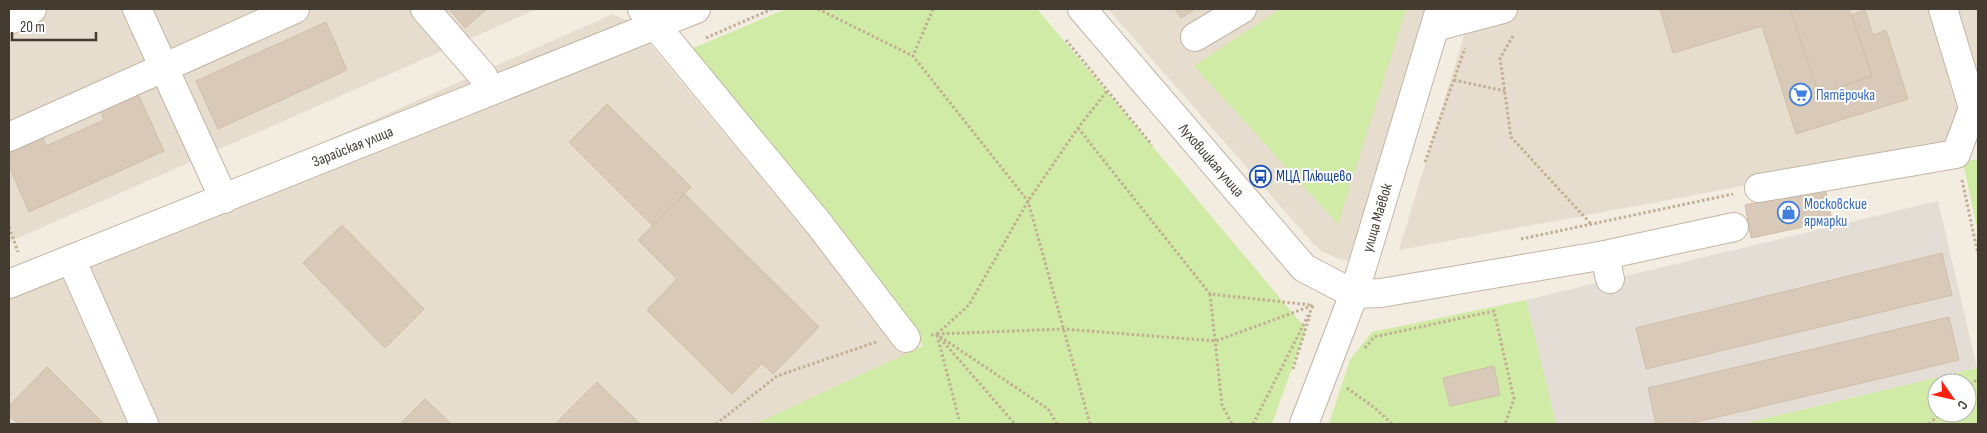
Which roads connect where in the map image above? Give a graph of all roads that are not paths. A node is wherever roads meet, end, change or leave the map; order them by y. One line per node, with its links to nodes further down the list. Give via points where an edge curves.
1 (32, 9): 12 (street)
2 (137, 9): 14 (street)
3 (295, 9): 14 (street)
4 (425, 9): 15 (street, via 483,76)
5 (696, 9): 10 (street, Зарайская улица)
6 (1082, 9): 22 (street, Луховицкая улица, via 1304,268)
7 (1242, 9): 13 (street)
8 (1503, 9): 11 (street, via 1476,17)
9 (1943, 9): 17 (street, via 1973,108 1956,154)
10 (649, 16): 15 (street, Зарайская улица); 23 (street, via 819,224)
11 (1437, 18): 22 (street, улица Маёвок)
12 (9, 20)
13 (1196, 37)
14 (164, 68): 16 (street); 18 (street)
15 (490, 90): 18 (street, Зарайская улица)
16 (9, 138)
17 (1759, 188)
18 (224, 198): 20 (street, Зарайская улица)
19 (1734, 227): 22 (street, via 1607,267)
20 (71, 259): 21 (street, Зарайская улица); 24 (street)
21 (9, 284)
22 (1354, 294): 25 (street, улица Маёвок)
23 (906, 338)
24 (144, 424)
25 (1304, 424)

